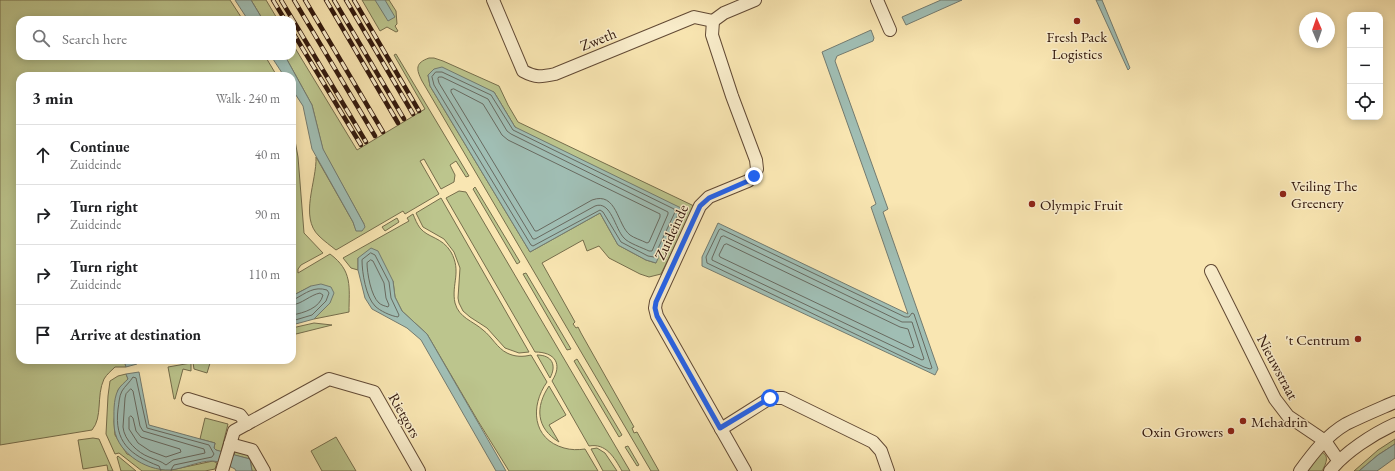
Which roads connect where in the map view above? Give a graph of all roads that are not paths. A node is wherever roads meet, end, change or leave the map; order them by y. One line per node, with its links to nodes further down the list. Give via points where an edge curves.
1 (493, 0): 4 (street, Zweth, via 524,71 534,77 555,74 694,17)
2 (755, 0): 4 (street, via 724,13)
3 (877, 0): 5 (street)
4 (713, 22): 11 (street, Zuideinde, via 712,35 757,168 754,176 748,181 709,198 700,206 655,308 657,316)
5 (890, 30)
6 (1211, 271): 12 (street, Nieuwstraat, via 1275,399 1288,416)
7 (188, 399): 9 (street, via 240,415)
8 (1395, 402): 12 (street, via 1345,425)
9 (247, 424): 13 (street, Rietgors, via 234,431); 17 (street, Rietgors, via 329,379 348,384 374,392)
10 (1395, 424): 14 (street, via 1379,431)
11 (720, 428): 18 (street, Zuideinde); 19 (street, via 770,398 783,398 873,442 881,451)
12 (1325, 441): 14 (street, Nieuwstraat); 20 (street)
13 (229, 447): 15 (street, Rietgors); 16 (street, via 252,450)
14 (1338, 460): 21 (street)
15 (222, 471)
16 (264, 471)
17 (419, 471)
18 (745, 471)
19 (888, 471)
20 (1300, 471)
21 (1330, 471)

